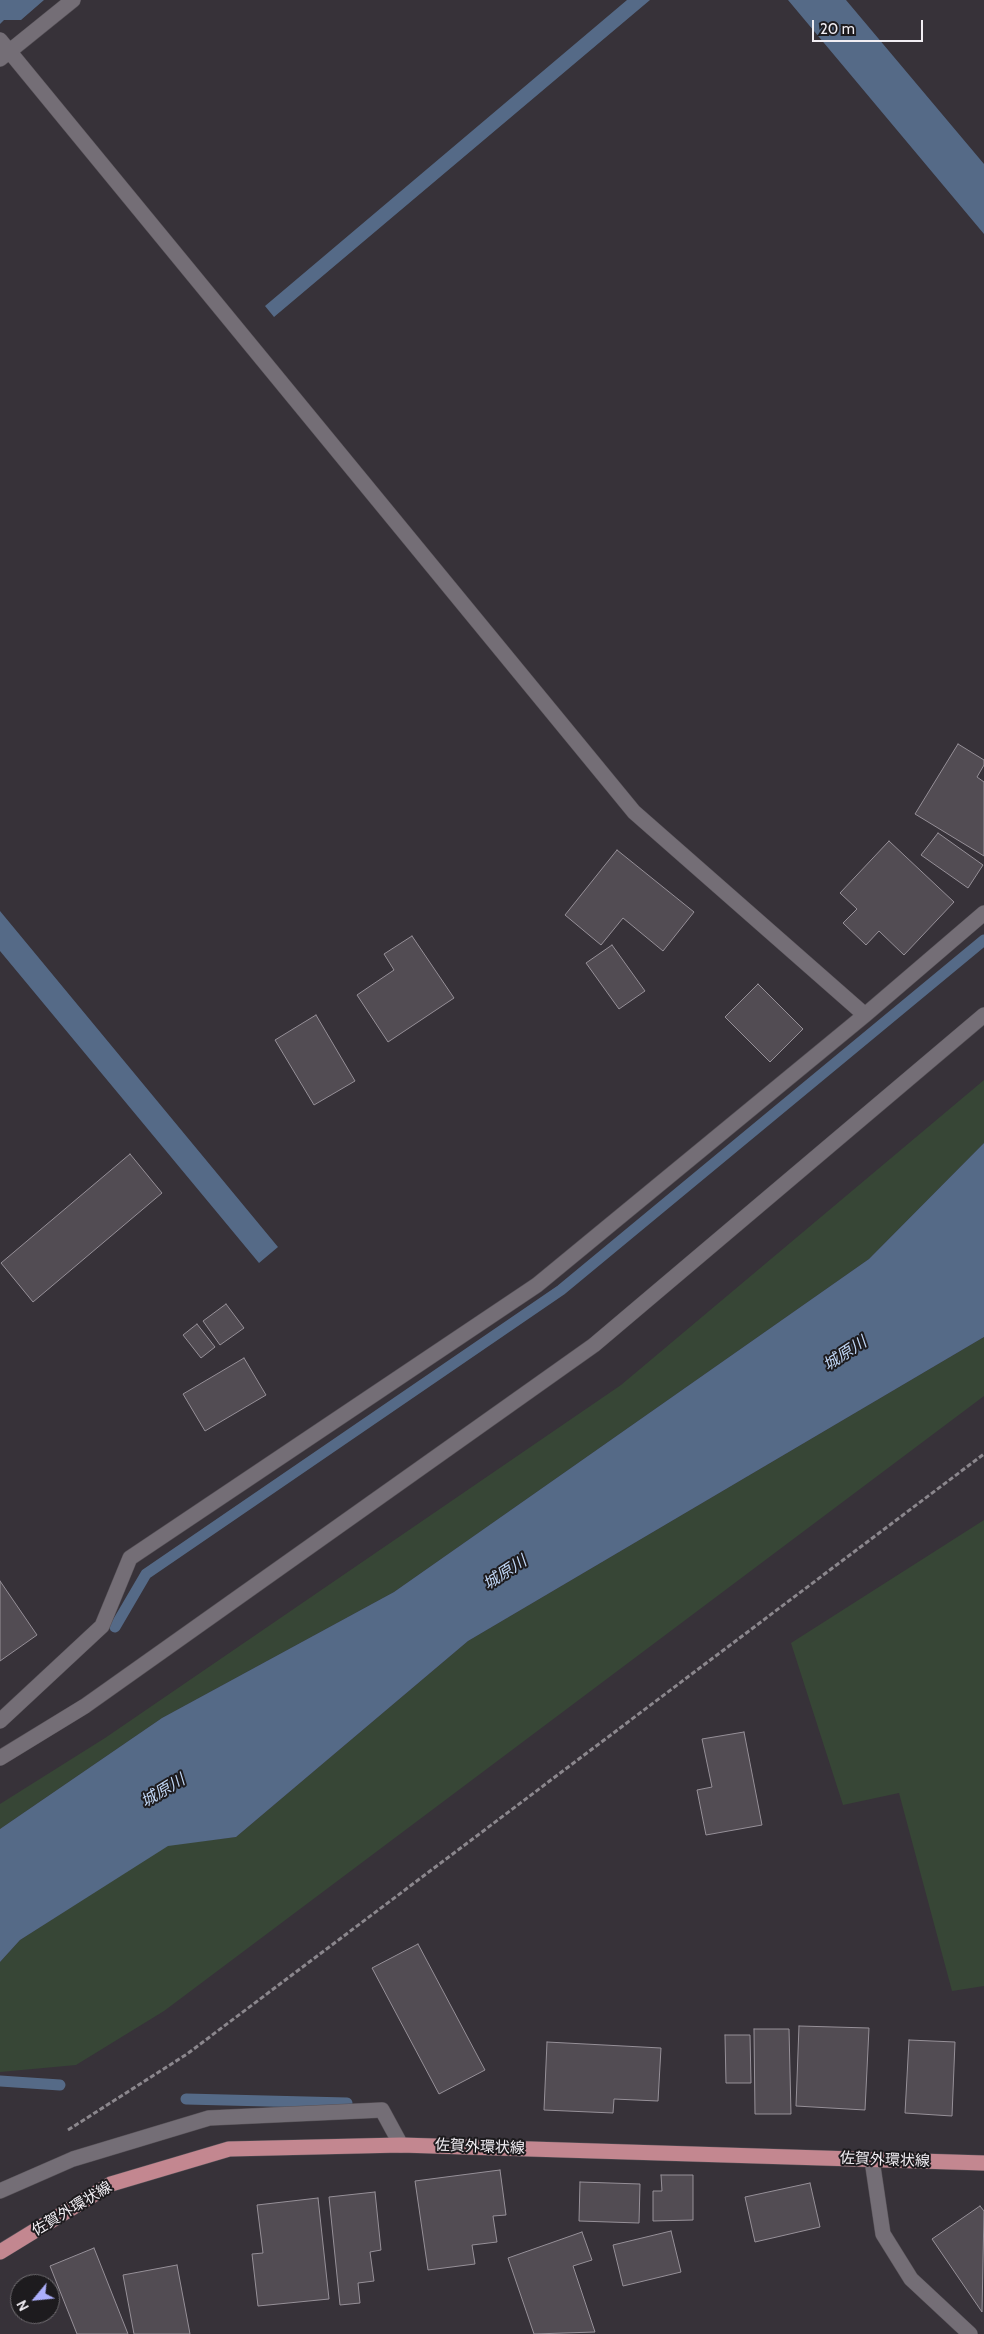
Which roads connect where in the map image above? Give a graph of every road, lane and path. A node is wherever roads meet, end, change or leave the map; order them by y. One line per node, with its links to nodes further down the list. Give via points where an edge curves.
1 (73, 0): 2 (street)
2 (3, 50): 4 (street, via 634,812)
3 (984, 913): 4 (street)
4 (864, 1015): 7 (street, via 537,1285 130,1558 102,1626)
5 (984, 1015): 8 (street, via 594,1345 85,1706)
6 (984, 1454): 9 (path, via 187,2054)
7 (0, 1721)
8 (0, 1758)
9 (65, 2132)
10 (401, 2145): 11 (main road, 佐賀外環状線); 13 (street, via 382,2110 209,2118 73,2159); 14 (main road, 佐賀外環状線, via 229,2149 111,2184)
11 (872, 2160): 12 (main road, 佐賀外環状線); 15 (street, via 883,2234 912,2280)
12 (984, 2163)
13 (0, 2191)
14 (0, 2252)
15 (970, 2334)

